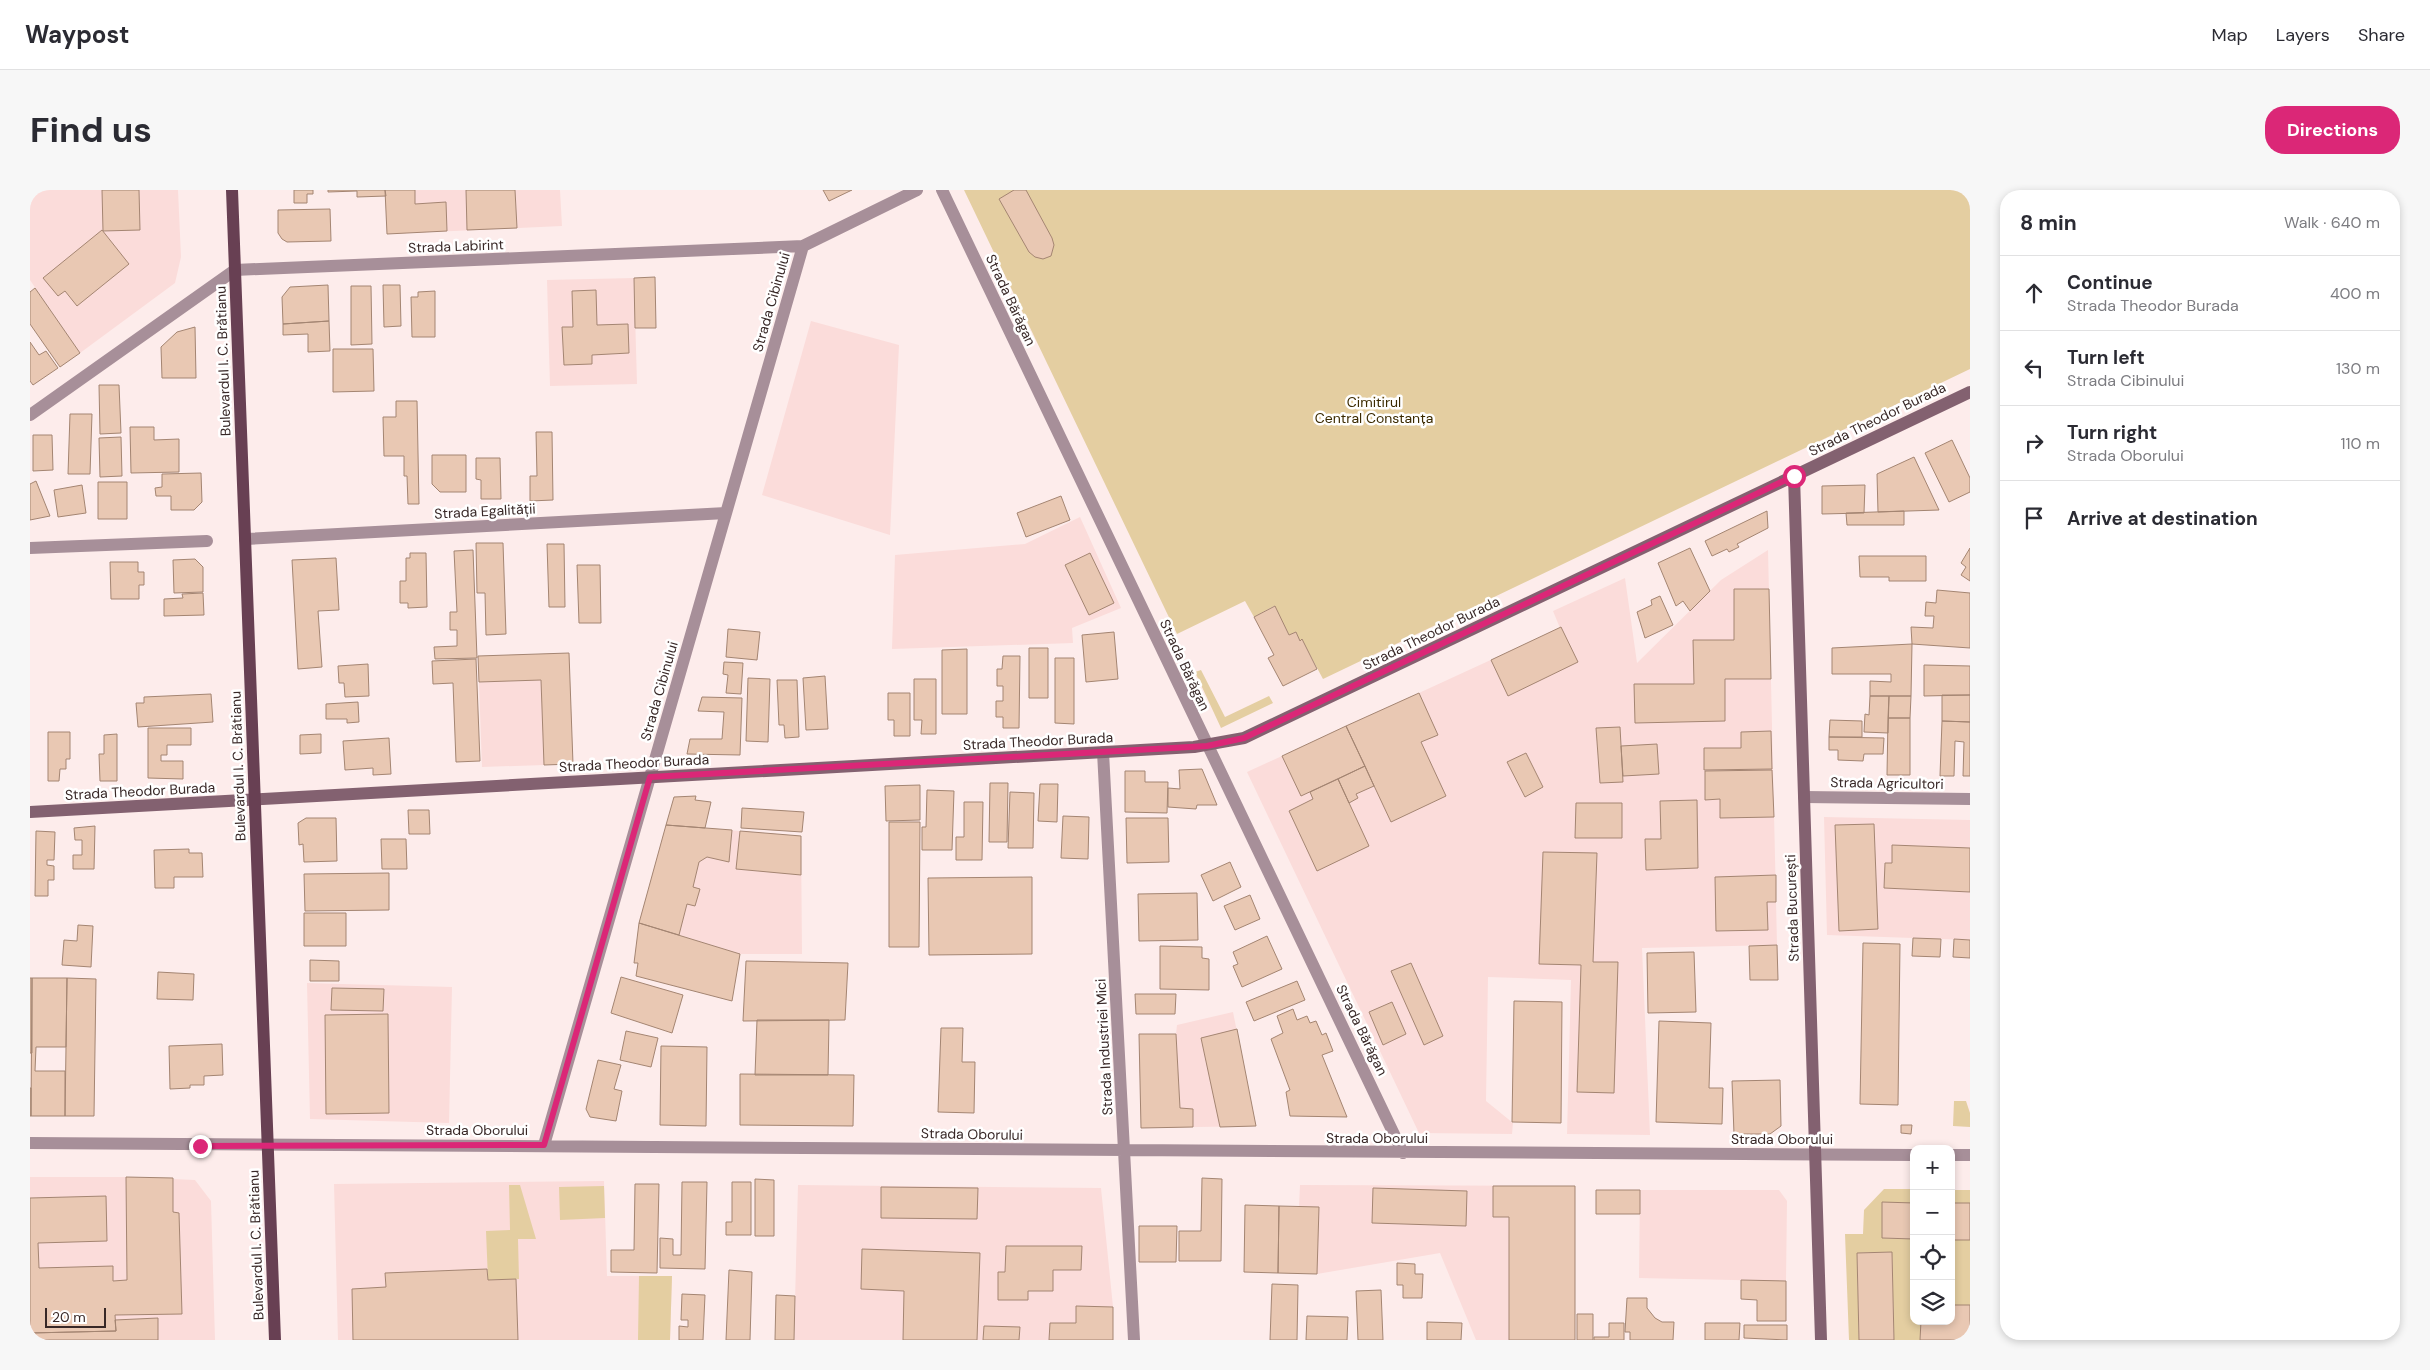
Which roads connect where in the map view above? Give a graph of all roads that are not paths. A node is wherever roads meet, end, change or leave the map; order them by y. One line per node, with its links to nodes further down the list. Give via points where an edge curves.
1 (232, 190): 5 (main road, Bulevardul I. C. Brătianu)
2 (917, 190): 4 (street, Strada Labirint)
3 (942, 190): 13 (street, Strada Bărăgan)
4 (803, 246): 5 (street, Strada Labirint); 9 (street, Strada Cibinului)
5 (235, 270): 7 (street); 10 (main road, Bulevardul I. C. Brătianu)
6 (1970, 392): 8 (street, Strada Theodor Burada)
7 (30, 415)
8 (1794, 476): 13 (street, Strada Theodor Burada, via 1244,738); 16 (street, Strada București)
9 (726, 513): 10 (street, Strada Egalității); 15 (street, Strada Cibinului)
10 (245, 539): 17 (main road, Bulevardul I. C. Brătianu)
11 (207, 541): 12 (street)
12 (30, 548)
13 (1207, 746): 14 (street, Strada Theodor Burada); 24 (street, Strada Bărăgan)
14 (1103, 752): 15 (street, Strada Theodor Burada); 23 (street, Strada Industriei Mici)
15 (650, 777): 17 (street, Strada Theodor Burada); 21 (street, Strada Cibinului)
16 (1804, 797): 18 (street, Strada Agricultori); 25 (street, Strada București)
17 (254, 799): 19 (street, Strada Theodor Burada); 22 (main road, Bulevardul I. C. Brătianu)
18 (1970, 799)
19 (30, 812)
20 (30, 1143): 22 (street, Strada Oborului)
21 (544, 1145): 22 (street, Strada Oborului); 23 (street, Strada Oborului)
22 (267, 1146): 29 (main road, Bulevardul I. C. Brătianu)
23 (1124, 1151): 24 (street, Strada Oborului); 30 (street, Strada Industriei Mici)
24 (1403, 1153): 25 (street, Strada Oborului)
25 (1815, 1154): 26 (street, Strada Oborului); 31 (street, Strada București)
26 (1910, 1155)
27 (1955, 1155): 28 (street)
28 (1970, 1155)
29 (274, 1340)
30 (1134, 1340)
31 (1821, 1340)

